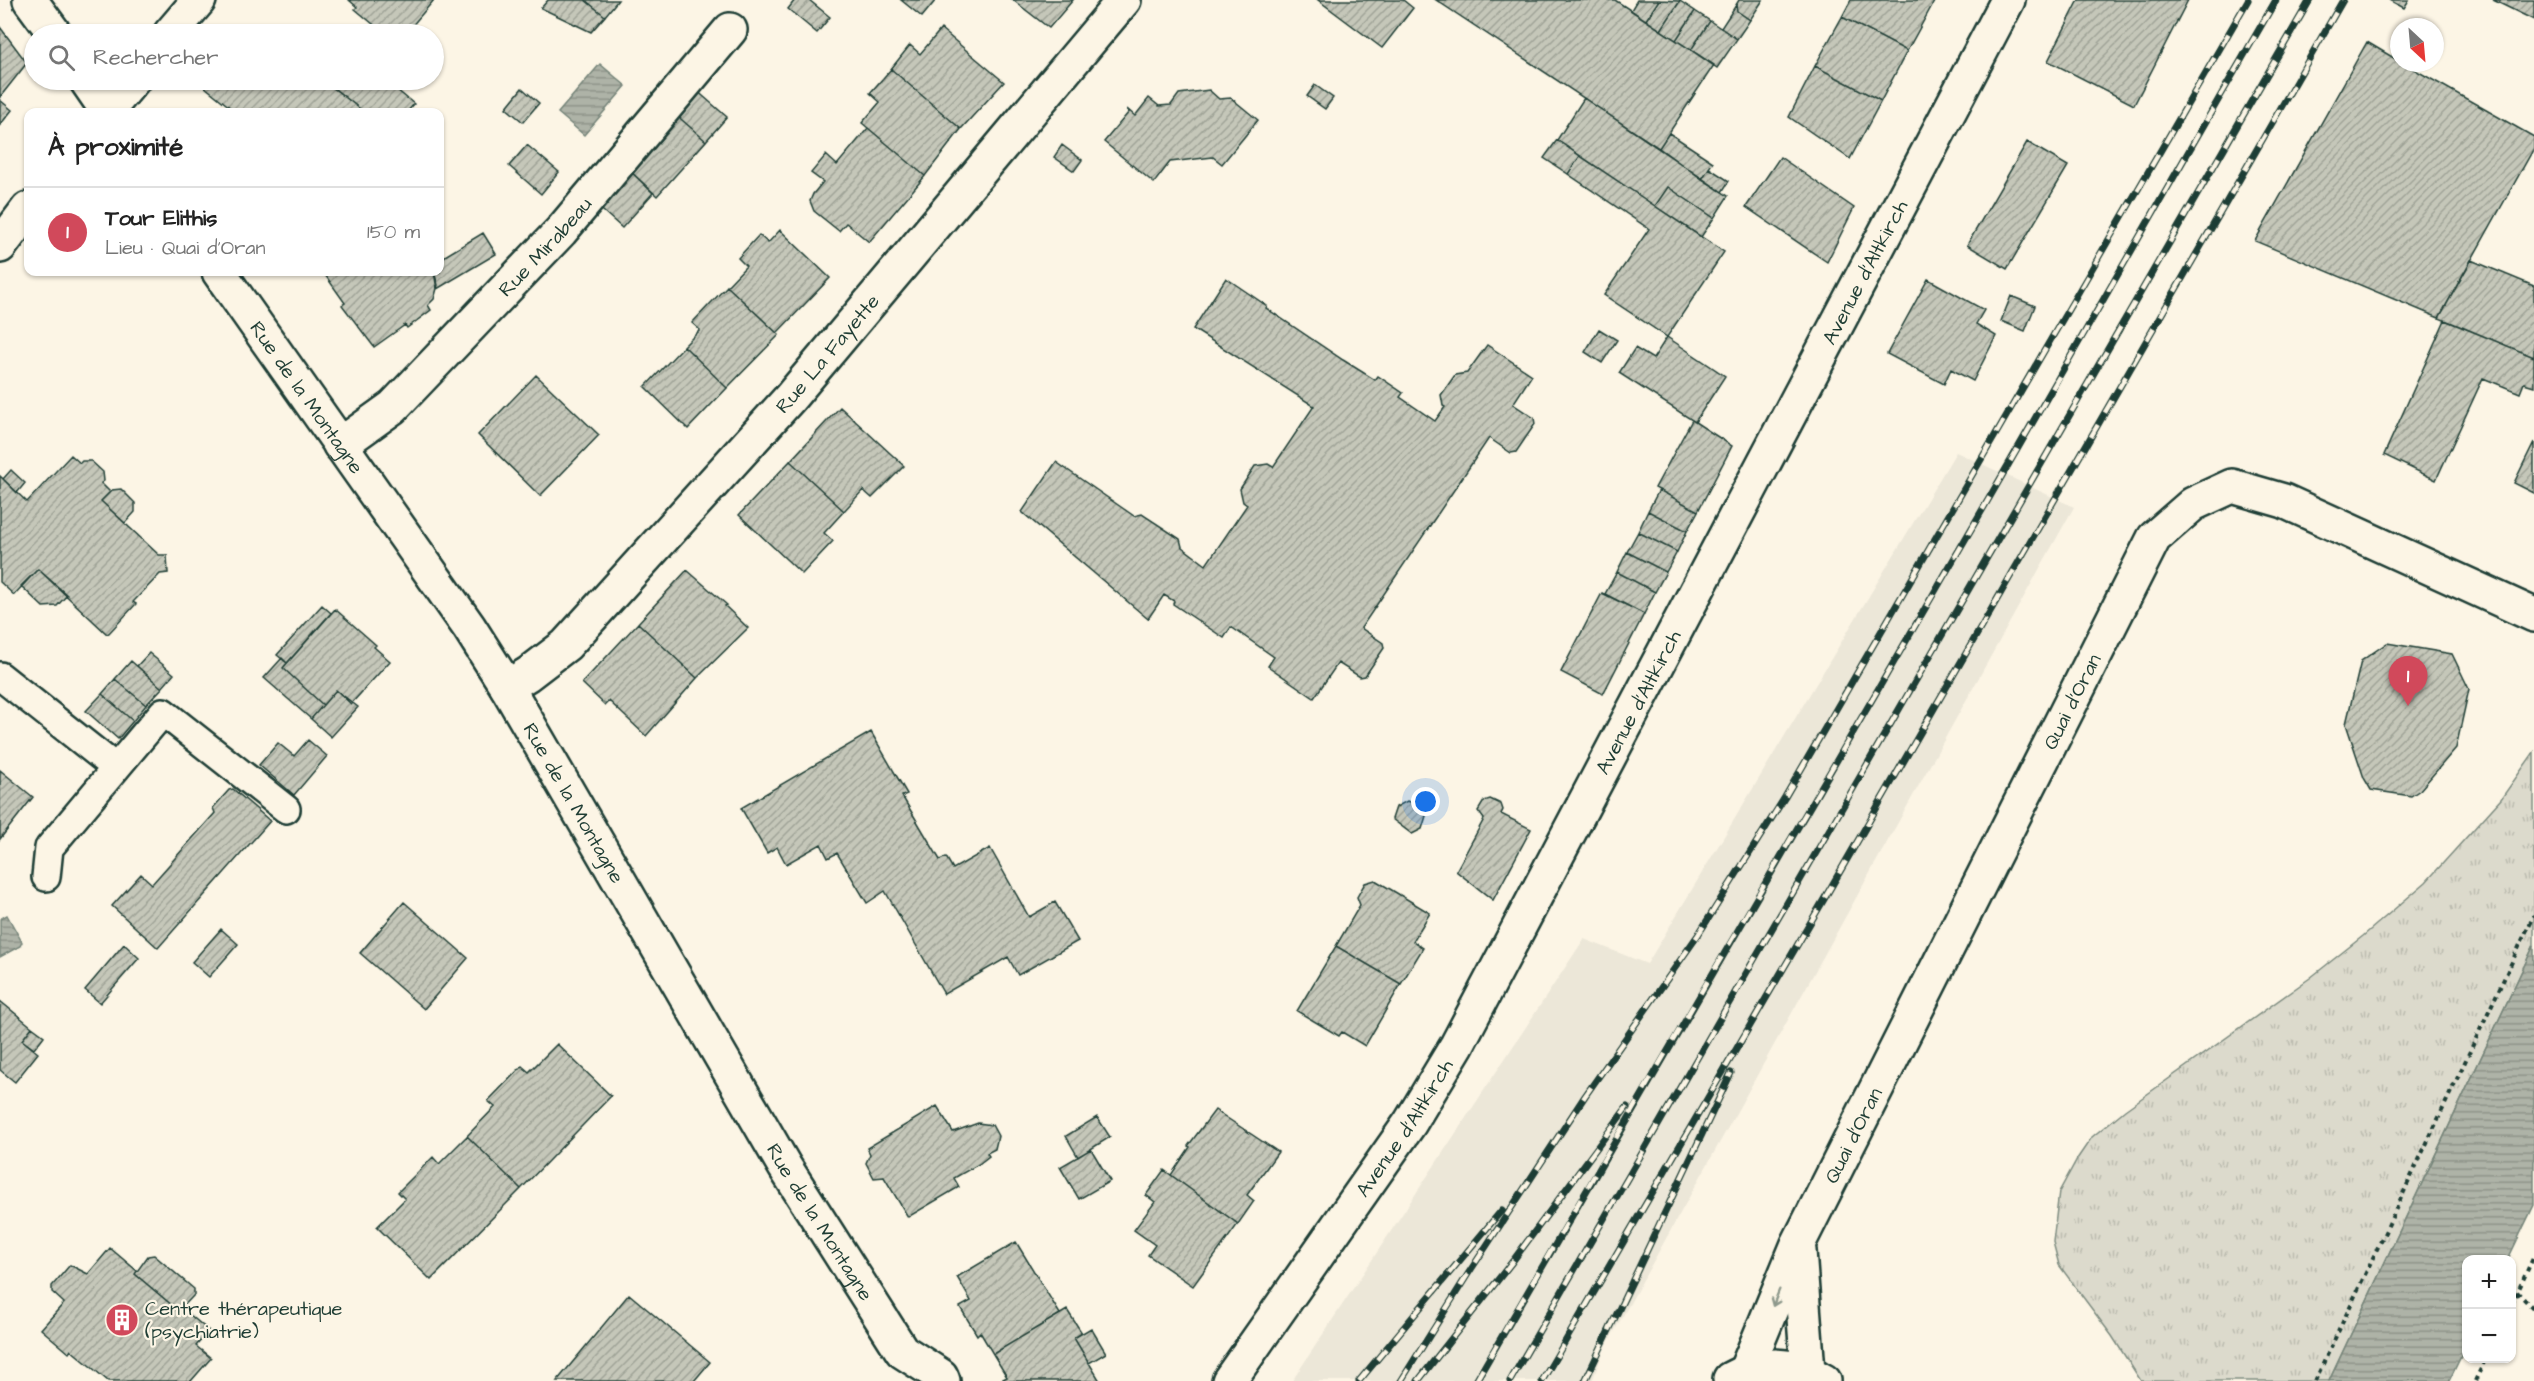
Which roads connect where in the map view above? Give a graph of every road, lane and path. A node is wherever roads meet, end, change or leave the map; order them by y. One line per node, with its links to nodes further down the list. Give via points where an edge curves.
1 (30, 0): 5 (street)
2 (199, 0): 6 (street)
3 (1124, 0): 18 (street, Rue La Fayette, via 789,399 566,645)
4 (2008, 0): 32 (street, Avenue d'Altkirch, via 1457,1045 1410,1123)
5 (48, 24)
6 (179, 24)
7 (730, 30): 15 (street, Rue Mirabeau, via 561,231 393,407)
8 (93, 90): 10 (street)
9 (125, 90): 11 (street)
10 (104, 108)
11 (110, 108)
12 (24, 214): 13 (street)
13 (0, 246)
14 (222, 276): 15 (street, Rue de la Montagne)
15 (340, 445): 18 (street, Rue de la Montagne, via 470,627)
16 (2534, 615): 23 (street, Quai d'Oran, via 2284,501 2232,486 2193,504 2154,538)
17 (0, 676): 19 (lane)
18 (507, 687): 28 (street, Rue de la Montagne)
19 (116, 768): 20 (lane, via 163,712); 21 (lane, via 49,848)
20 (286, 809)
21 (46, 877)
22 (2534, 915): 33 (path)
23 (1798, 1244): 29 (street, Quai d'Oran, one-way to 29); 30 (street)
24 (2534, 1256): 25 (path)
25 (2517, 1292): 26 (path)
26 (2534, 1309)
27 (2484, 1363): 34 (path)
28 (902, 1366): 31 (street, Rue de la Montagne, via 941,1376)
29 (1736, 1376): 30 (street, via 1767,1365 1788,1366)
30 (1816, 1376)
31 (943, 1381)
32 (1229, 1381)
33 (2315, 1381)
34 (2475, 1381)

